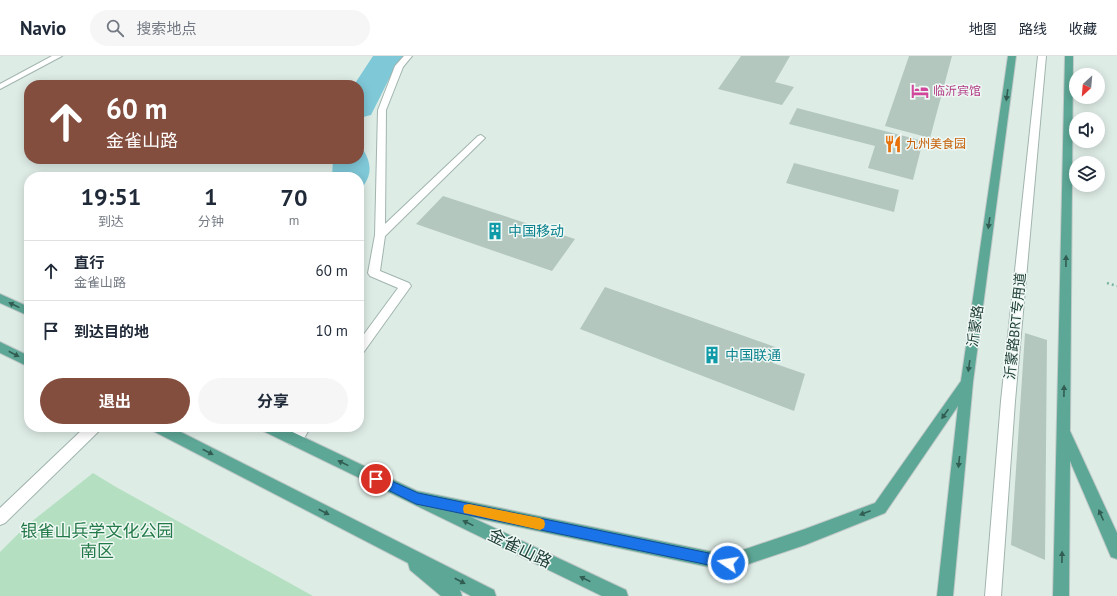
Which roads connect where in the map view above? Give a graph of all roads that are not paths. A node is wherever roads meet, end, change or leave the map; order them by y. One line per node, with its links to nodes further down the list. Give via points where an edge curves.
1 (58, 56): 6 (street)
2 (408, 56): 8 (street, via 399,66 382,110)
3 (1012, 56): 14 (main road, 沂蒙路, one-way to 14)
4 (1042, 56): 29 (street, 沂蒙路BRT专用道, via 1008,401)
5 (1068, 56): 15 (main road, one-way to 5)
6 (0, 87)
7 (481, 138): 8 (street)
8 (380, 235): 11 (street, via 374,273 405,286)
9 (0, 298): 10 (main road, one-way to 9)
10 (24, 310)
11 (364, 343)
12 (0, 347): 13 (main road, one-way to 13)
13 (24, 359)
14 (967, 382): 21 (main road, one-way to 21, via 880,508 728,563); 28 (main road, 沂蒙路, one-way to 28)
15 (1064, 430): 24 (main road, one-way to 15); 30 (main road, one-way to 15)
16 (89, 432): 22 (street)
17 (168, 432): 23 (main road, one-way to 23)
18 (278, 432): 20 (main road, 金雀山路)
19 (300, 432): 20 (street)
20 (294, 440): 21 (main road, 金雀山路, one-way to 20)
21 (416, 498): 27 (main road, 金雀山路, one-way to 21)
22 (0, 518)
23 (400, 551): 25 (main road); 26 (main road, one-way to 26)
24 (1117, 551)
25 (454, 596)
26 (488, 596)
27 (620, 596)
28 (944, 596)
29 (992, 596)
30 (1062, 596)

